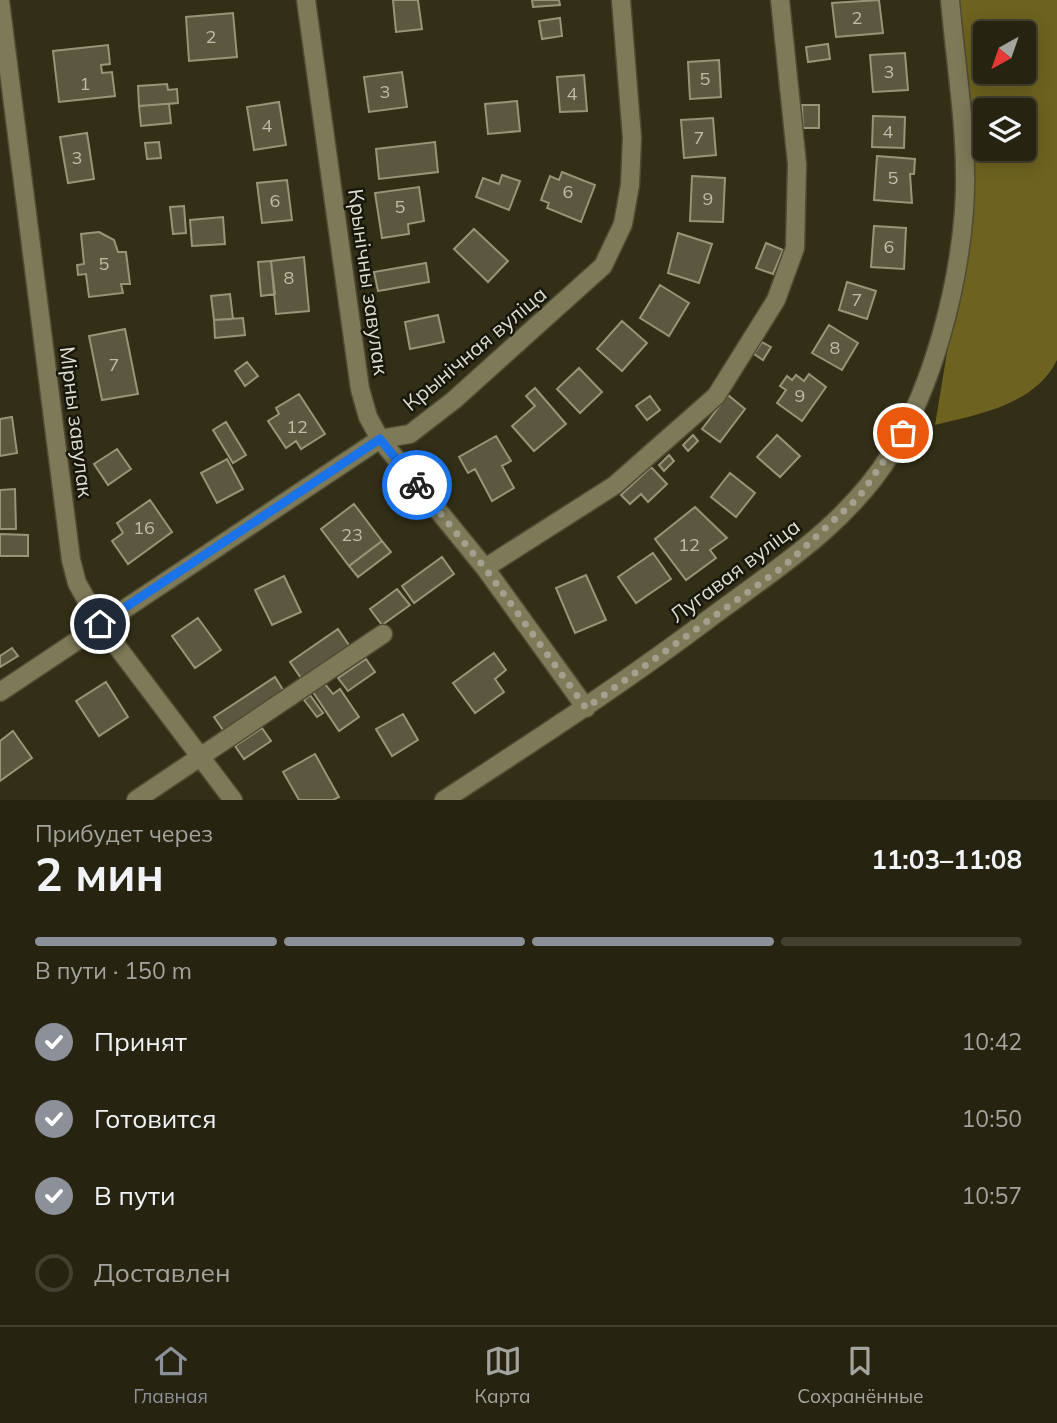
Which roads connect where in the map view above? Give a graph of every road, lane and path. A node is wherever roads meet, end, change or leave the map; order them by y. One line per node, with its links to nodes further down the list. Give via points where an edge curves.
1 (306, 0): 6 (street, Крынічны завулак, via 360,389)
2 (621, 0): 6 (street, Крынічная вуліца, via 632,138 630,186 623,224 603,266 454,400 410,434)
3 (780, 0): 7 (street, via 797,164 794,248 776,300 716,396 615,485)
4 (950, 0): 11 (street, Лугавая вуліца, via 961,100 964,211 940,334 914,413 859,497 822,533 783,567)
5 (0, 1): 8 (street, Мірны завулак, via 71,560 77,583)
6 (380, 439): 7 (street, Крынічны завулак); 8 (street, Крынічная вуліца)
7 (485, 568): 11 (street, Крынічны завулак)
8 (100, 624): 10 (street, Крынічная вуліца); 12 (street, Мірны завулак)
9 (383, 634): 12 (street)
10 (0, 692)
11 (586, 708): 15 (street, Лугавая вуліца)
12 (202, 757): 13 (street); 14 (street, Мірны завулак)
13 (136, 800)
14 (233, 800)
15 (444, 800)

